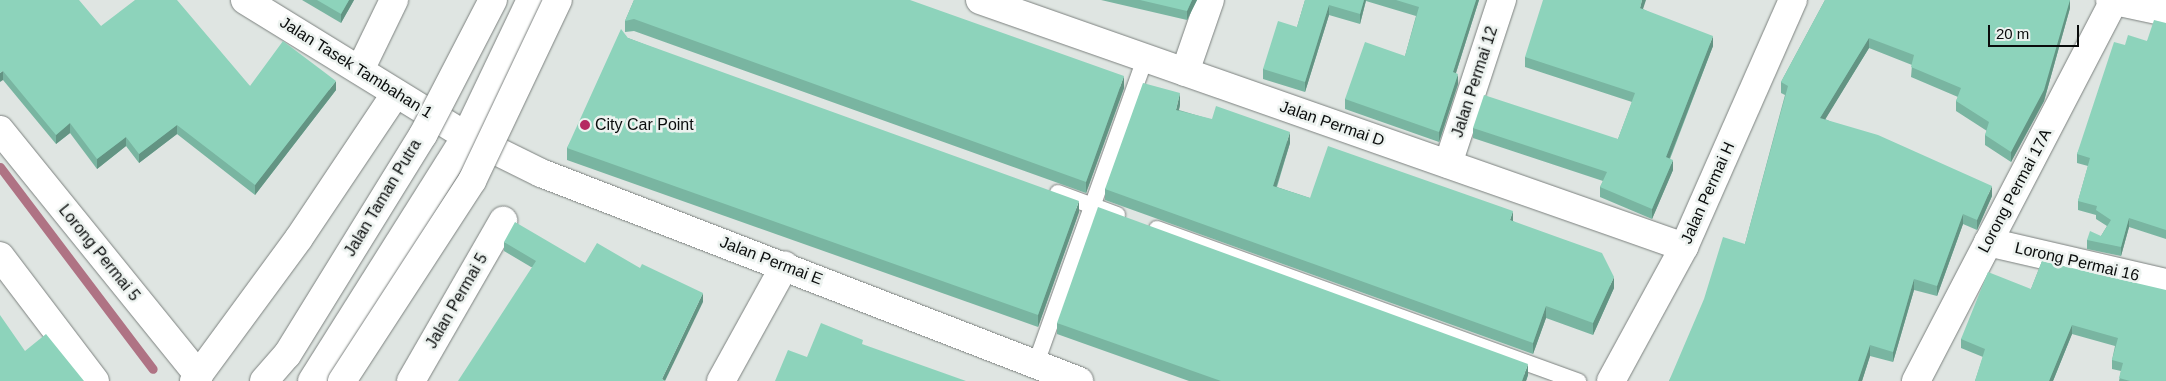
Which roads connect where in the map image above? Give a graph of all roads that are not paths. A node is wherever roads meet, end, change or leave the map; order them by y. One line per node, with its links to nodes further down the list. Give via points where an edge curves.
1 (245, 0): 14 (main road, Jalan Tasek Tambahan 1)
2 (394, 0): 14 (main road)
3 (482, 0): 17 (main road, Jalan Taman Putra)
4 (493, 0): 33 (main road, bridge, via 423,135 287,355)
5 (531, 0): 19 (main road)
6 (558, 0): 35 (main road, bridge, via 472,181)
7 (980, 0): 13 (main road, Jalan Permai D)
8 (1210, 0): 15 (main road)
9 (1502, 0): 20 (main road, Jalan Permai 12)
10 (1793, 0): 25 (main road, Jalan Permai H)
11 (2112, 0): 12 (main road); 24 (main road, Lorong Permai 17A)
12 (2166, 12)
13 (1145, 58): 15 (main road, Jalan Permai D); 22 (lane)
14 (360, 70): 16 (main road, Jalan Tasek Tambahan 1)
15 (1185, 72): 20 (main road, Jalan Permai D)
16 (396, 93): 17 (main road, Jalan Tasek Tambahan 1); 30 (main road, via 299,238)
17 (432, 115): 19 (main road, Jalan Tasek Tambahan 1); 32 (main road, Jalan Taman Putra, via 302,329)
18 (0, 130): 30 (main road, Lorong Permai 5)
19 (466, 136): 27 (main road, Jalan Permai E, via 620,206); 34 (main road)
20 (1448, 164): 25 (main road, Jalan Permai D)
21 (1037, 186): 22 (lane)
22 (1092, 206): 29 (lane); 39 (lane)
23 (503, 221): 36 (main road, Jalan Permai 5)
24 (1988, 242): 28 (main road, Lorong Permai 16); 41 (main road, Lorong Permai 17A)
25 (1684, 247): 40 (main road, Jalan Permai H)
26 (0, 256): 31 (main road)
27 (785, 265): 29 (main road, Jalan Permai E); 37 (main road)
28 (2166, 283)
29 (1035, 366): 38 (main road, Jalan Permai E)
30 (196, 378)
31 (95, 381)
32 (258, 381)
33 (264, 381)
34 (312, 381)
35 (342, 381)
36 (411, 381)
37 (721, 381)
38 (1079, 381)
39 (1578, 381)
40 (1611, 381)
41 (1916, 381)

